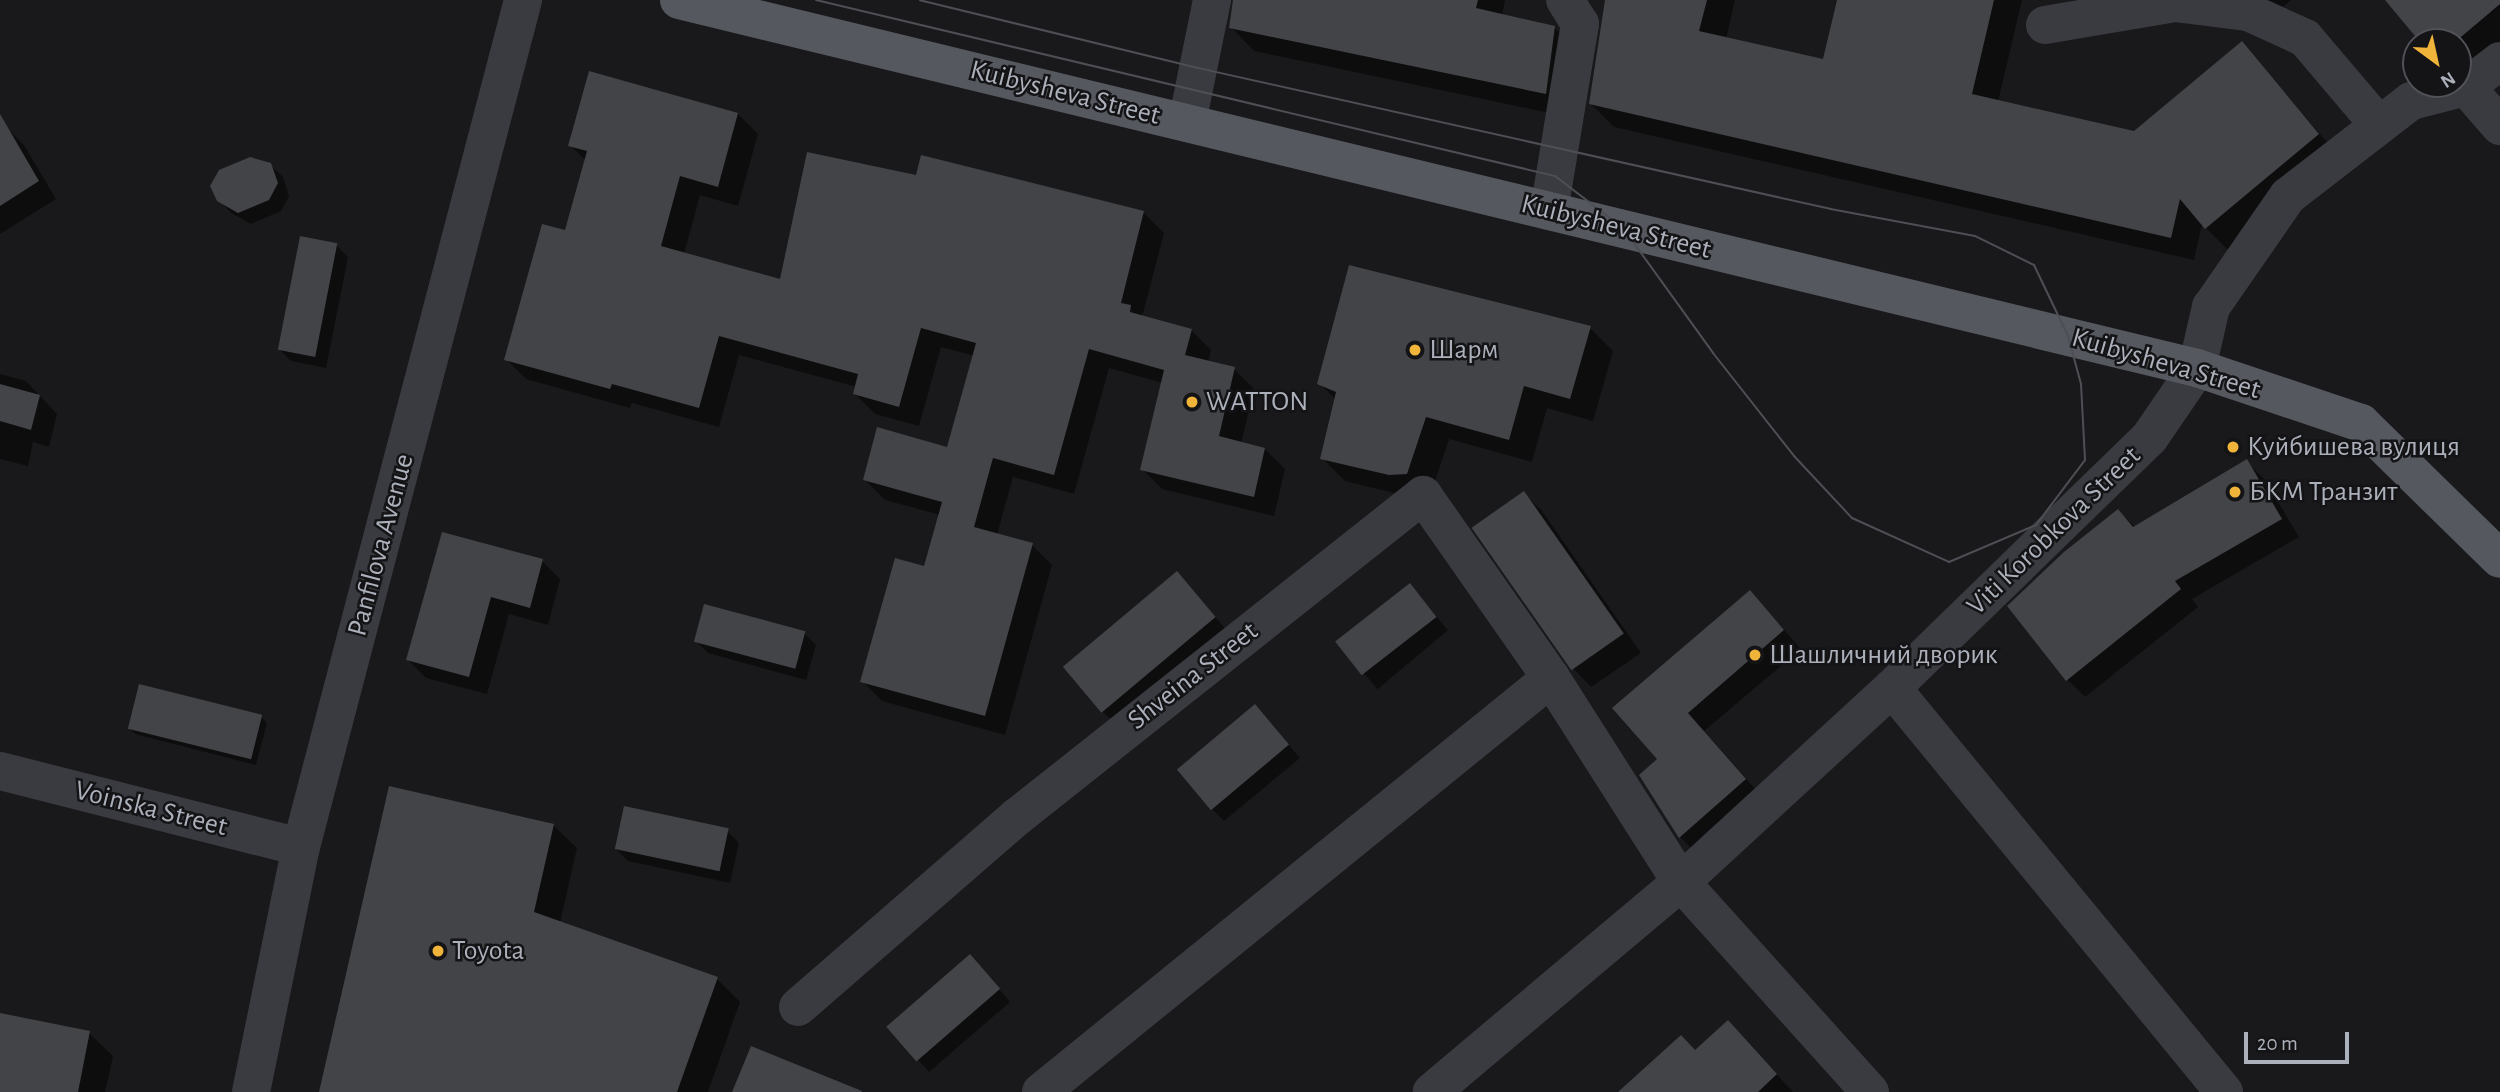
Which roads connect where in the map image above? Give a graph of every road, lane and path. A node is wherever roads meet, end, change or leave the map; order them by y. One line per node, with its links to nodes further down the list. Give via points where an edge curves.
1 (523, 0): 20 (street, Panfilova Avenue)
2 (678, 0): 5 (main road, Kuibysheva Street)
3 (1212, 0): 11 (street)
4 (1565, 0): 14 (street, via 1580,24)
5 (726, 6): 11 (main road, Kuibysheva Street)
6 (2045, 25): 12 (street, via 2175,3 2248,12 2305,38)
7 (2500, 61): 8 (street)
8 (2472, 82)
9 (2472, 94): 13 (street)
10 (2423, 98): 12 (street, via 2411,101)
11 (1186, 123): 14 (main road, Kuibysheva Street)
12 (2379, 125): 15 (street, via 2288,196 2211,307)
13 (2500, 126)
14 (1549, 211): 15 (main road, Kuibysheva Street)
15 (2197, 368): 16 (main road, Kuibysheva Street, via 2361,423); 18 (street, Viti Korobkova Street, via 2150,437)
16 (2500, 559)
17 (1551, 678): 21 (street, Shveina Street); 22 (street, Shveina Street, via 1423,495 1017,816); 24 (street)
18 (1892, 688): 21 (street, Viti Korobkova Street); 27 (street)
19 (0, 771): 20 (street, Voinska Street)
20 (302, 847): 23 (street, Panfilova Avenue)
21 (1681, 882): 25 (street); 26 (street, Shveina Street)
22 (798, 1007)
23 (251, 1092)
24 (1041, 1092)
25 (1432, 1092)
26 (1870, 1092)
27 (2224, 1092)

